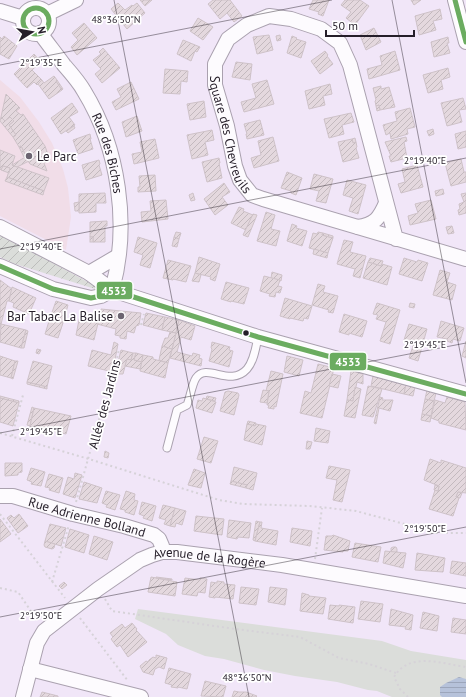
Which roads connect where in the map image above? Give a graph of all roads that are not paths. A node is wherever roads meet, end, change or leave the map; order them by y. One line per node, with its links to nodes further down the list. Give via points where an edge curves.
1 (76, 0): 4 (street)
2 (455, 0): 7 (street)
3 (0, 11): 5 (street)
4 (47, 14): 5 (street, via 35,8); 6 (street, via 48,26)
5 (23, 18): 6 (street, via 25,28 34,34)
6 (40, 33): 12 (street, Rue des Biches, via 84,90 108,142 116,174 120,208)
7 (466, 42)
8 (386, 203): 10 (street, via 377,220 370,225); 10 (street, Square des Chevreuils, via 350,65 340,43 321,29 291,19 269,16 247,25 228,39 215,64 214,85 240,180 258,197); 11 (street, Square des Chevreuils)
9 (0, 227): 15 (street)
10 (358, 227): 11 (street, Square des Chevreuils)
11 (396, 239): 13 (street, Square des Chevreuils)
12 (118, 256): 15 (street); 16 (street, Rue des Biches)
13 (466, 258)
14 (0, 266): 16 (street, via 53,289 91,298)
15 (88, 273): 16 (street)
16 (112, 290): 17 (street)
17 (258, 337): 18 (street); 19 (lane, via 250,364 240,374 230,377 209,372 196,378 187,405 178,410)
18 (466, 394)
19 (167, 448)
20 (0, 496): 21 (street, Rue Adrienne Bolland, via 12,496 154,535 159,538)
21 (162, 552): 22 (street, Avenue de la Rogère, via 194,553 314,570); 23 (street, Avenue de la Rogère, via 140,560 98,588 44,631 37,643)
22 (466, 596)
23 (30, 669): 24 (street, Avenue de la Rogère); 25 (street)
24 (23, 697)
25 (141, 697)

